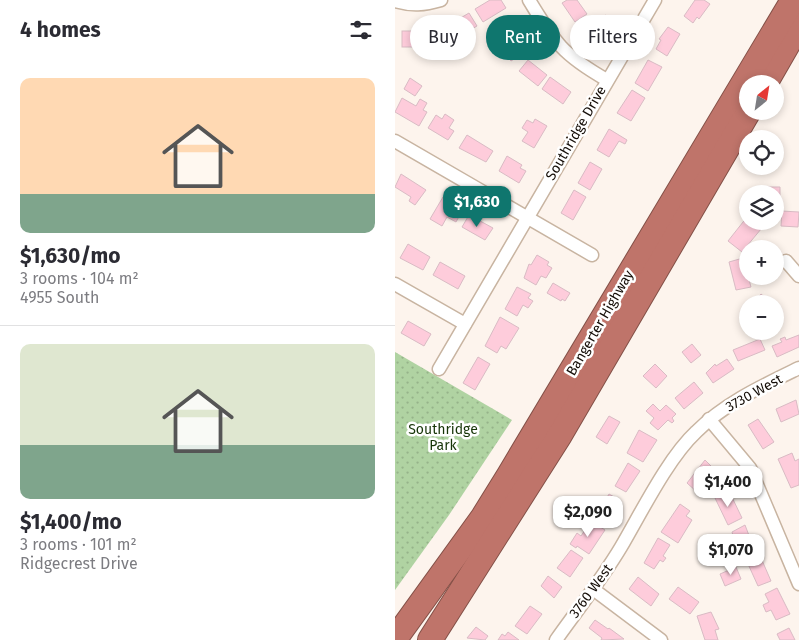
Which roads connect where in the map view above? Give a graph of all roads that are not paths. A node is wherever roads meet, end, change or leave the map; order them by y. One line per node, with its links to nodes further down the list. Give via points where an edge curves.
1 (441, 0): 6 (street, via 425,5)
2 (529, 0): 10 (street, via 560,48)
3 (655, 0): 10 (street, Southridge Drive)
4 (784, 0): 8 (highway)
5 (793, 0): 8 (highway, Bangerter Highway)
6 (395, 1)
7 (798, 28): 9 (highway)
8 (758, 56): 24 (highway, Bangerter Highway, via 483,517)
9 (770, 75)
10 (607, 80): 13 (street, Southridge Drive)
11 (744, 120): 25 (highway, Bangerter Highway, via 560,435)
12 (395, 141): 13 (street)
13 (527, 217): 14 (street); 18 (street, Southridge Drive)
14 (592, 255)
15 (786, 261): 16 (street)
16 (799, 276)
17 (395, 284): 18 (street)
18 (465, 324): 20 (street, Southridge Drive)
19 (799, 368): 21 (street, 3730 West, via 750,392)
20 (439, 369)
21 (709, 419): 22 (street, via 750,468); 23 (street, 3760 West, via 678,453)
22 (799, 584)
23 (593, 589): 26 (street, 3760 West); 27 (street)
24 (395, 639)
25 (430, 640)
26 (556, 640)
27 (661, 640)

